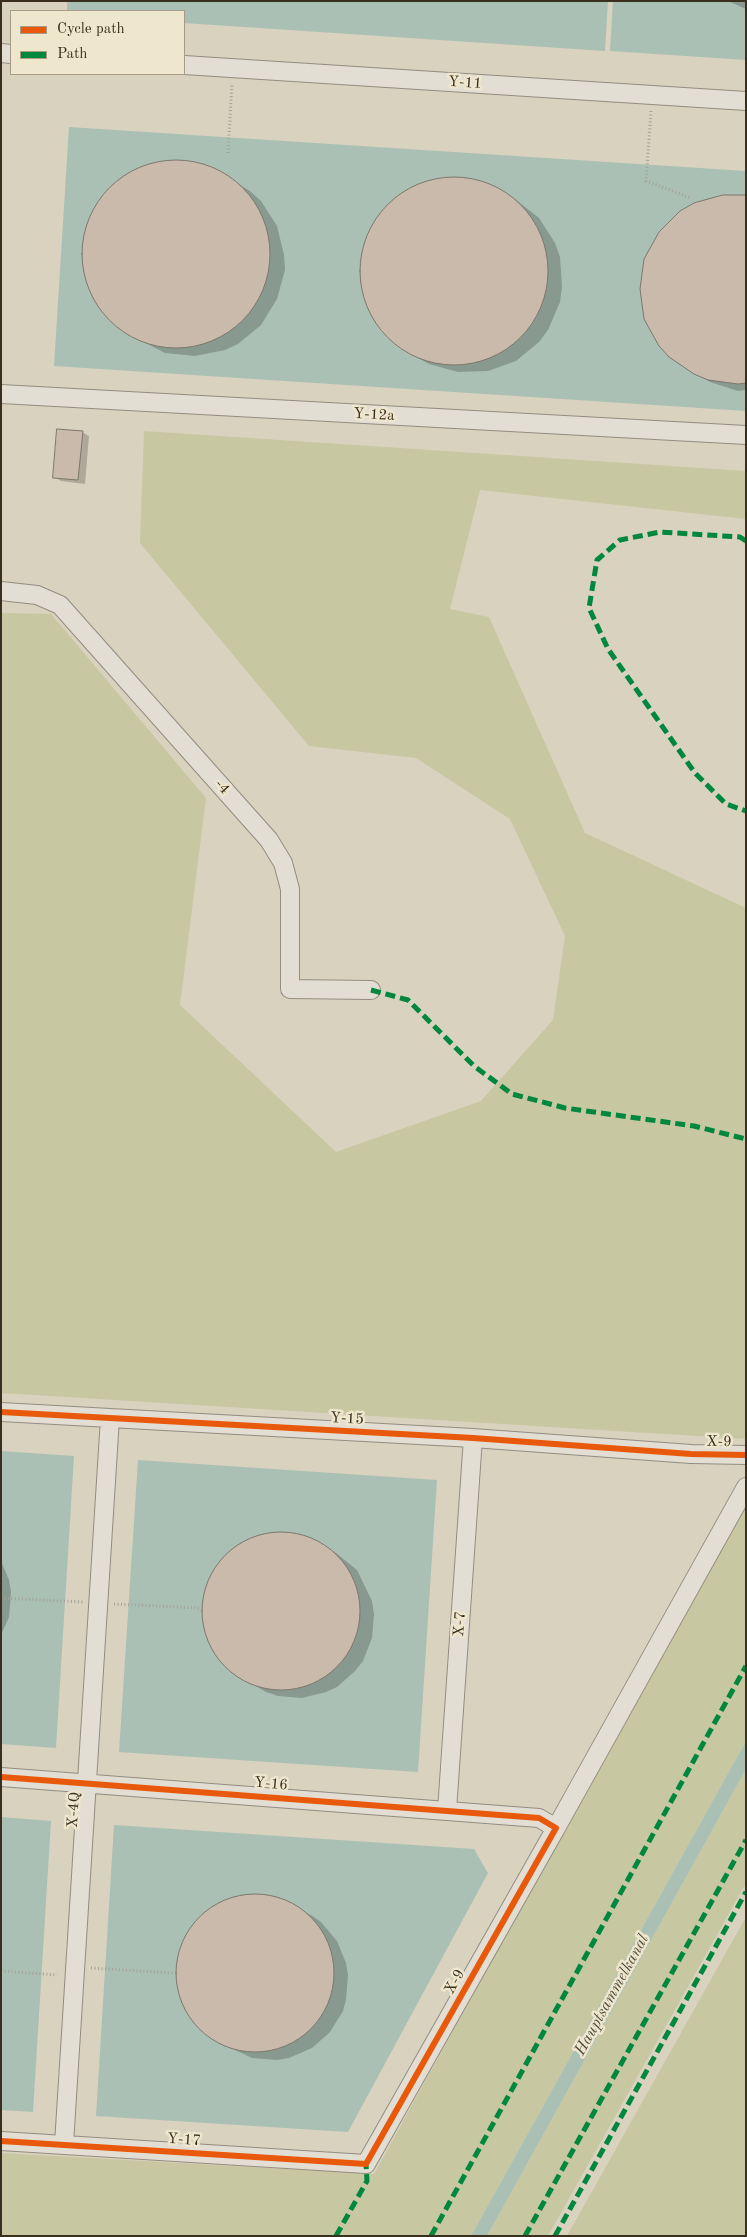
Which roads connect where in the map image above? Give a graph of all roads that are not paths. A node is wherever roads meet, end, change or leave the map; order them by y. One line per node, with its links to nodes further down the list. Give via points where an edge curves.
1 (185, 65): 2 (street, Y-11)
2 (746, 101)
3 (1, 394): 4 (street, Y-12a)
4 (746, 435)
5 (1, 590): 6 (street, -4, via 38,595 60,605 269,840 283,863 290,889 290,989)
6 (371, 990)
7 (1, 1412): 8 (street, Y-15)
8 (110, 1418): 9 (street, Y-15); 14 (street, X-4Q)
9 (473, 1438): 10 (street, Y-15); 15 (street, X-7)
10 (691, 1454): 11 (street, X-9)
11 (746, 1455)
12 (746, 1487): 16 (street, X-9)
13 (1, 1777): 14 (street, Y-16)
14 (88, 1782): 15 (street, Y-16); 18 (street, X-4Q)
15 (447, 1810): 16 (street, Y-16, via 539,1818)
16 (556, 1828): 19 (street, X-9)
17 (1, 2141): 18 (street, Y-17)
18 (64, 2144): 19 (street, Y-17)
19 (366, 2164)

